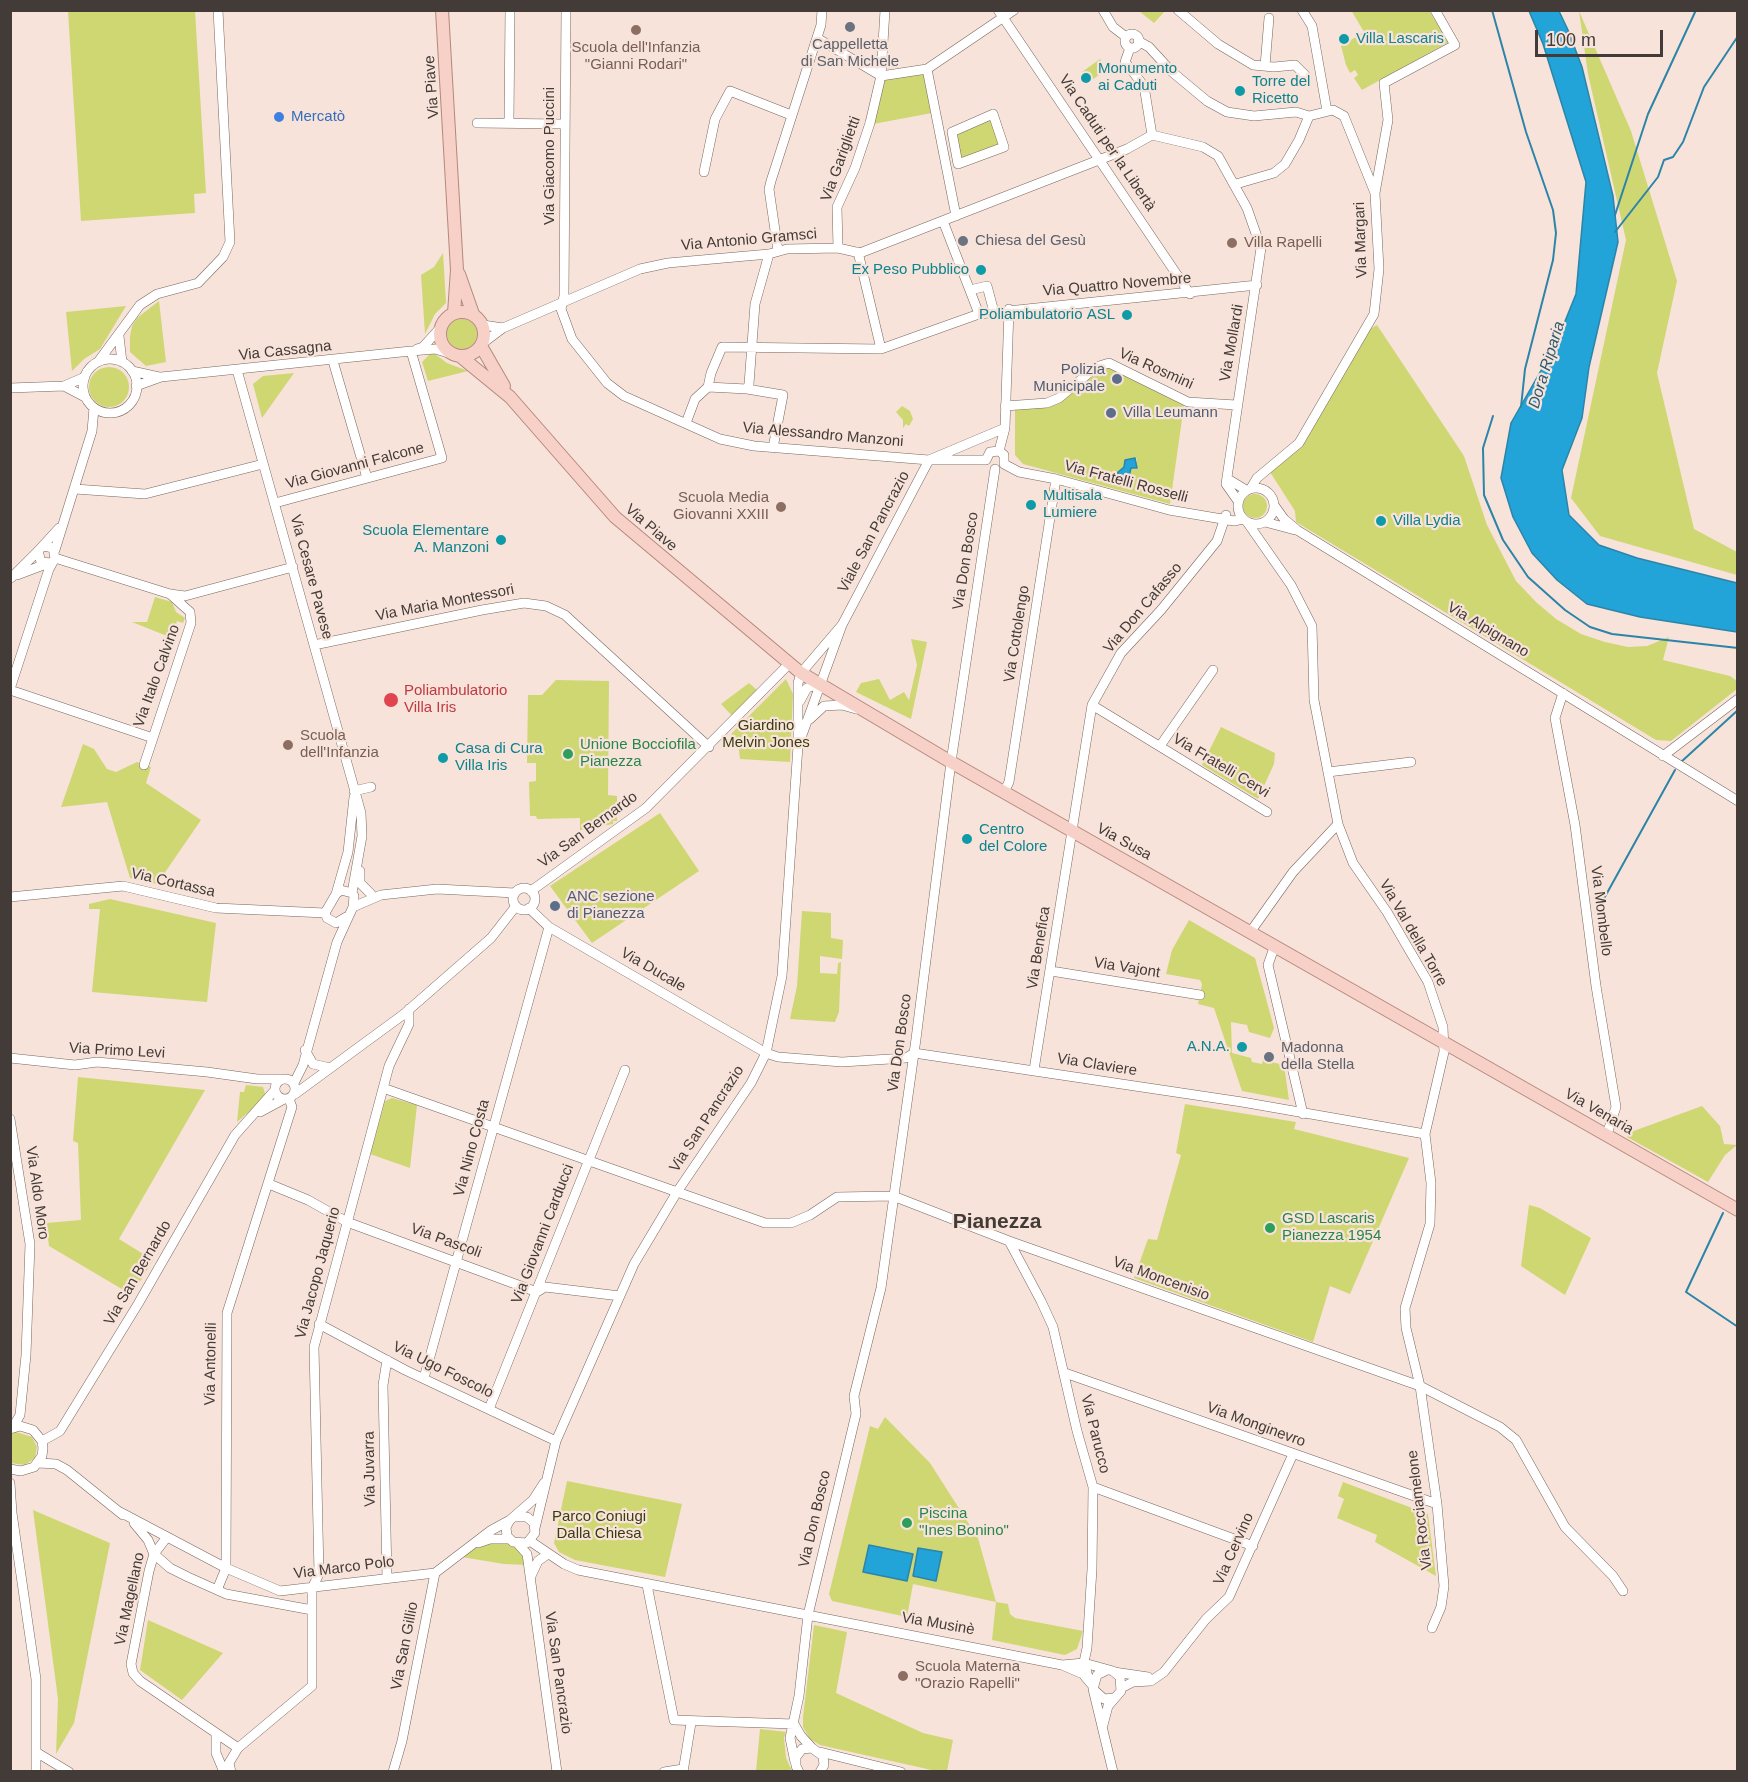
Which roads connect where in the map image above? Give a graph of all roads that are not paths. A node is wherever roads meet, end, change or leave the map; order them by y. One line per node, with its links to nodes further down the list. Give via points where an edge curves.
1 (218, 10): 50 (street, via 230,242 224,257 198,283 157,294 140,305)
2 (442, 10): 37 (main road, Via Piave)
3 (510, 10): 25 (street)
4 (566, 10): 26 (street, Via Giacomo Puccini)
5 (822, 10): 14 (street)
6 (885, 10): 19 (street, Via Gariglietti)
7 (1014, 10): 12 (street)
8 (1103, 10): 15 (street, via 1110,24 1126,37 1134,35)
9 (1178, 10): 16 (street, via 1218,44 1252,65)
10 (1302, 10): 20 (street, via 1312,26)
11 (1435, 10): 31 (street, Via Margari, via 1455,45 1384,83 1388,120)
12 (1001, 14): 17 (street); 28 (street, Via Caduti per la Libertà)
13 (1269, 18): 16 (street)
14 (817, 38): 19 (street); 22 (street)
15 (1134, 44): 23 (street, via 1149,47 1207,101 1227,112 1254,116 1296,112); 27 (street, via 1125,62 1144,86)
16 (1265, 66): 18 (street, via 1296,65)
17 (927, 69): 19 (street); 32 (street)
18 (1305, 75)
19 (881, 76): 34 (street, Via Gariglietti, via 863,146 838,201)
20 (1330, 110): 23 (street); 31 (street, via 1344,116)
21 (993, 114): 21 (street, via 1004,147 958,164 952,132)
22 (791, 115): 29 (street, via 730,92 715,119); 36 (street, via 769,189)
23 (1309, 116): 30 (street, via 1285,165 1274,173)
24 (477, 123): 25 (street)
25 (509, 123): 26 (street)
26 (564, 124): 41 (street, Via Giacomo Puccini)
27 (1152, 135): 28 (street); 30 (street, Via Mollardi, via 1203,147 1218,156)
28 (1101, 158): 32 (street); 40 (street, Via Caduti per la Libertà)
29 (704, 172)
30 (1236, 184): 38 (street, Via Mollardi, via 1260,248)
31 (1375, 193): 83 (street, Via Margari, via 1379,269 1374,314 1299,443)
32 (956, 216): 33 (street)
33 (943, 221): 35 (street); 39 (street)
34 (838, 248): 35 (street, Via Antonio Gramsci); 36 (street, Via Antonio Gramsci)
35 (858, 252): 53 (street)
36 (773, 253): 41 (street, Via Antonio Gramsci, via 640,269); 52 (street, via 756,296)
37 (457, 270): 43 (main road, Via Piave); 45 (main road, Via Piave)
38 (1257, 285): 40 (street, Via Quattro Novembre); 70 (street, Via Mollardi)
39 (970, 290): 44 (street); 44 (street, via 987,286)
40 (1190, 294): 42 (street, Via Quattro Novembre)
41 (562, 302): 48 (street, Via Antonio Gramsci); 74 (street, Via Alessandro Manzoni, via 572,339 607,383 624,396)
42 (1009, 309): 44 (street, Via Quattro Novembre); 49 (street)
43 (454, 313): 45 (main road); 47 (main road)
44 (987, 313): 49 (street, via 1001,320); 53 (street, Via Quattro Novembre)
45 (473, 314): 46 (main road)
46 (483, 325): 48 (street); 51 (main road)
47 (441, 327): 54 (street, Via Cassagna, via 423,347); 55 (main road, via 441,340)
48 (503, 328): 51 (street, Via Antonio Gramsci)
49 (1007, 334): 71 (street)
50 (119, 336): 57 (street); 58 (street)
51 (482, 344): 55 (main road, via 474,353); 69 (main road, Via Piave)
52 (752, 347): 53 (street); 65 (street, via 722,347); 67 (street)
53 (881, 350)
54 (411, 351): 55 (street, Via Cassagna, via 435,349); 56 (street, Via Cassagna); 84 (street, Via Giovanni Falcone, via 442,458)
55 (456, 355): 69 (main road, Via Piave)
56 (333, 361): 59 (street, Via Cassagna); 84 (street)
57 (98, 362): 58 (street); 61 (street)
58 (122, 362): 60 (street)
59 (237, 370): 62 (street, Via Cassagna); 81 (street, Via Cesare Pavese)
60 (132, 371): 62 (street, Via Cassagna); 64 (street)
61 (85, 377): 63 (street); 68 (street)
62 (162, 377): 64 (street, Via Cassagna)
63 (64, 386): 66 (street); 68 (street)
64 (136, 386): 73 (street, via 127,407)
65 (708, 387): 67 (street); 74 (street, via 695,399)
66 (10, 388)
67 (747, 388): 77 (street, via 783,395)
68 (85, 397): 72 (street)
69 (510, 397): 106 (main road, Via Piave, via 615,517)
70 (1236, 405): 71 (street, Via Rosmini, via 1188,402 1109,363 1096,367 1047,404); 86 (street, Via Mollardi)
71 (1005, 406): 75 (street)
72 (94, 408): 73 (street); 76 (street)
73 (106, 412): 76 (street)
74 (686, 423): 77 (street, Via Alessandro Manzoni, via 720,439)
75 (1005, 428): 78 (street); 79 (street)
76 (92, 431): 87 (street)
77 (773, 448): 79 (street, Via Alessandro Manzoni)
78 (999, 451): 80 (street, via 990,452); 82 (street, via 1004,455)
79 (933, 459): 80 (street, Via Alessandro Manzoni); 104 (street, Viale San Pancrazio)
80 (986, 460): 82 (street, via 988,466)
81 (263, 464): 87 (street, via 145,494); 90 (street, Via Cesare Pavese)
82 (999, 467): 85 (street, Via Fratelli Rosselli); 122 (street, Via Don Bosco)
83 (1268, 470): 88 (street, Via Margari); 89 (street)
84 (367, 478): 90 (street, Via Giovanni Falcone)
85 (1056, 479): 93 (street, Via Fratelli Rosselli, via 1169,510); 127 (street, Via Cottolengo, via 1009,782)
86 (1228, 479): 88 (street); 91 (street, via 1226,487)
87 (75, 489): 95 (street)
88 (1249, 489): 89 (street); 91 (street)
89 (1264, 490): 92 (street)
90 (275, 503): 101 (street, Via Cesare Pavese)
91 (1238, 503): 93 (street); 94 (street)
92 (1274, 505): 96 (street, via 1273,513); 97 (street, Via Alpignano)
93 (1224, 517): 94 (street, Via Fratelli Rosselli); 114 (street, Via Don Cafasso, via 1216,541 1200,564 1121,653)
94 (1245, 520): 96 (street); 99 (street, Via Val della Torre)
95 (64, 521): 98 (street); 100 (street)
96 (1263, 523): 97 (street, Via Alpignano); 99 (street, Via Val della Torre)
97 (1297, 530): 111 (street, Via Alpignano)
98 (42, 548): 100 (street); 100 (street, via 39,560); 102 (street)
99 (1265, 551): 125 (street, Via Val della Torre, via 1291,585 1312,626 1314,700)
100 (52, 559): 102 (street); 103 (street); 110 (street)
101 (293, 567): 103 (street, via 185,596); 105 (street, Via Cesare Pavese)
102 (11, 578)
103 (170, 594): 117 (street, Via Italo Calvino, via 190,612 191,624)
104 (842, 626): 108 (street, Viale San Pancrazio); 109 (street, Viale San Pancrazio)
105 (314, 645): 120 (street, Via Maria Montessori, via 482,610 524,603 546,606 565,615); 128 (street, Via Cesare Pavese)
106 (789, 664): 108 (main road, Via Susa); 120 (street, Via San Bernardo)
107 (1213, 670): 119 (street, Via Fratelli Cervi)
108 (801, 673): 109 (main road, Via Susa); 113 (street)
109 (819, 685): 113 (street, via 807,688); 115 (main road, Via Susa); 116 (street, Viale San Pancrazio)
110 (10, 690): 117 (street, Via Italo Calvino)
111 (1563, 693): 121 (street, Via Alpignano); 170 (street, Via Mombello, via 1555,718 1575,825 1616,1107)
112 (1737, 699): 121 (street)
113 (799, 704): 118 (street)
114 (1092, 705): 119 (street, Via Fratelli Cervi); 132 (street, Via Don Cafasso)
115 (863, 711): 116 (street, via 842,705 824,706); 122 (main road, Via Susa)
116 (807, 724): 118 (street, Viale San Pancrazio)
117 (153, 738): 124 (street)
118 (798, 746): 155 (street, Via San Pancrazio, via 782,976)
119 (1160, 746): 130 (street, Via Fratelli Cervi)
120 (709, 747): 134 (street, Via San Bernardo, via 646,808)
121 (1663, 756): 129 (street, Via Alpignano)
122 (951, 762): 127 (main road, Via Susa); 156 (street, Via Don Bosco)
123 (1411, 762): 125 (street)
124 (144, 765)
125 (1328, 772): 131 (street, Via Val della Torre)
126 (371, 787): 128 (street)
127 (1004, 792): 132 (main road, Via Susa)
128 (354, 793): 133 (street, Via Cesare Pavese, via 361,813); 135 (street, Via Cesare Pavese, via 348,852)
129 (1737, 801)
130 (1267, 812)
131 (1338, 824): 147 (street, via 1293,872); 153 (street, Via Val della Torre, via 1353,863 1428,982)
132 (1073, 830): 147 (main road, Via Susa); 150 (street, Via Benefica)
133 (359, 853): 136 (street, via 360,883); 138 (street, Via Cesare Pavese)
134 (531, 891): 137 (street, Via San Bernardo, via 521,889); 143 (street, via 534,900)
135 (336, 894): 138 (street, via 341,890); 144 (street, Via Cesare Pavese)
136 (371, 894): 138 (street); 139 (street)
137 (515, 894): 139 (street, via 437,889); 141 (street)
138 (353, 895): 142 (street, Via Cesare Pavese)
139 (381, 895): 142 (street)
140 (12, 898): 144 (street, Via Cortassa, via 123,886 216,908)
141 (516, 906): 143 (street); 152 (street, via 491,938)
142 (353, 907): 145 (street, Via Cesare Pavese)
143 (530, 908): 146 (street, Via Ducale)
144 (326, 915): 145 (street, via 336,923); 148 (street)
145 (346, 917): 148 (street, Via Cesare Pavese)
146 (549, 927): 155 (street, Via Ducale); 168 (street, Via Nino Costa)
147 (1251, 931): 149 (main road, Via Susa)
148 (337, 942): 154 (street, Via Cesare Pavese)
149 (1275, 945): 153 (main road, Via Susa); 166 (street, via 1268,965)
150 (1051, 971): 151 (street, Via Vajont); 159 (street, Via Benefica)
151 (1200, 995)
152 (409, 1009): 160 (street); 163 (street, Via Jacopo Jaquerio, via 409,1024)
153 (1446, 1042): 169 (street, Via Val della Torre); 170 (main road, Via Venaria)
154 (305, 1050): 160 (street, via 313,1064); 162 (street, Via Cesare Pavese, via 303,1065)
155 (766, 1053): 156 (street, Via Claviere, via 842,1062 906,1058); 173 (street, Via San Pancrazio, via 751,1083)
156 (914, 1053): 159 (street, Via Claviere); 174 (street, Via Don Bosco)
157 (10, 1058): 161 (street, Via Primo Levi, via 75,1065 97,1062)
158 (625, 1070): 171 (street, Via Giovanni Carducci)
159 (1034, 1070): 166 (street, Via Claviere)
160 (326, 1071): 162 (street)
161 (257, 1079): 162 (street, Via Primo Levi); 164 (street, Via Primo Levi)
162 (290, 1088): 164 (street, Via San Bernardo); 164 (street, Via Primo Levi, via 277,1095); 165 (street, Via San Bernardo); 172 (street, Via Antonelli, via 292,1107)
163 (383, 1088): 168 (street); 176 (street, Via Jacopo Jaquerio)
164 (275, 1089): 165 (street, Via San Bernardo)
165 (255, 1114): 191 (street, Via San Bernardo, via 235,1135 60,1431)
166 (1303, 1114): 169 (street, Via Claviere)
167 (10, 1119): 187 (street, Via Aldo Moro, via 30,1244)
168 (493, 1127): 171 (street); 178 (street, Via Nino Costa)
169 (1425, 1134): 185 (street, Via Val della Torre, via 1431,1183 1430,1224 1405,1308)
170 (1607, 1134): 175 (main road, Via Venaria)
171 (588, 1160): 173 (street); 179 (street, Via Giovanni Carducci)
172 (269, 1184): 176 (street, Via Pascoli); 211 (street, Via Antonelli, via 227,1313)
173 (678, 1192): 174 (street, via 774,1225 800,1220 837,1197); 180 (street, Via San Pancrazio, via 634,1264)
174 (893, 1196): 177 (street, Via Moncenisio); 220 (street, Via Don Bosco, via 881,1288 854,1396 856,1414)
175 (1737, 1210)
176 (347, 1222): 178 (street, Via Pascoli); 181 (street, Via Jacopo Jaquerio)
177 (1009, 1241): 183 (street, Via Parucco, via 1053,1328); 185 (street, Via Moncenisio)
178 (457, 1260): 179 (street, Via Pascoli); 184 (street, Via Nino Costa)
179 (537, 1292): 180 (street, Via Pascoli, via 545,1287); 186 (street, Via Giovanni Carducci)
180 (620, 1296): 190 (street, Via San Pancrazio)
181 (319, 1324): 182 (street, Via Ugo Foscolo); 216 (street, Via Jacopo Jaquerio, via 314,1347 319,1574)
182 (387, 1360): 184 (street, Via Ugo Foscolo); 213 (street, Via Juvarra, via 383,1384)
183 (1065, 1373): 192 (street, Via Monginevro); 199 (street, Via Parucco)
184 (424, 1378): 186 (street, Via Ugo Foscolo)
185 (1420, 1386): 200 (street, Via Rocciamelone); 218 (street, via 1500,1427 1516,1440 1565,1527)
186 (489, 1409): 190 (street, Via Ugo Foscolo)
187 (20, 1415): 188 (street); 189 (street, Via Aldo Moro)
188 (27, 1427): 189 (street); 191 (street, Via Marco Polo)
189 (12, 1428)
190 (556, 1441): 197 (street, Via San Pancrazio)
191 (43, 1444): 193 (street); 195 (street, Via Marco Polo)
192 (1293, 1454): 200 (street, Via Monginevro); 208 (street, Via Cervino)
193 (39, 1463): 195 (street, Via Marco Polo, via 56,1464); 196 (street)
194 (10, 1469): 196 (street)
195 (67, 1470): 201 (street, Via Marco Polo)
196 (21, 1471): 198 (street)
197 (545, 1481): 203 (street, Via San Pancrazio, via 533,1500); 204 (street, Via San Pancrazio)
198 (11, 1485): 202 (street)
199 (1094, 1487): 208 (street); 222 (street, Via Parucco)
200 (1437, 1504): 221 (street, Via Rocciamelone, via 1444,1586)
201 (120, 1512): 205 (street, Via Marco Polo); 209 (street, Via Marco Polo, via 136,1524)
202 (11, 1513): 237 (street, via 36,1679)
203 (512, 1518): 204 (street, via 527,1517); 206 (street, via 506,1527); 207 (street)
204 (532, 1536): 206 (street); 210 (street, Via Musinè); 214 (street, Via San Pancrazio)
205 (167, 1537): 209 (street, Via Magellano); 211 (street, Via Marco Polo)
206 (514, 1542): 207 (street, via 490,1539); 214 (street, Via San Pancrazio, via 527,1554)
207 (472, 1544): 212 (street)
208 (1253, 1546): 227 (street, Via Cervino, via 1229,1597)
209 (154, 1554): 217 (street, Via Marco Polo, via 170,1568); 234 (street, Via Magellano, via 133,1672 140,1681)
210 (551, 1556): 214 (street, via 538,1561); 215 (street, Via Musinè, via 578,1570)
211 (226, 1569): 216 (street, Via Marco Polo, via 280,1591); 217 (street)
212 (435, 1573): 213 (street, Via Marco Polo); 245 (street, Via San Gillio)
213 (387, 1578): 216 (street, Via Marco Polo)
214 (530, 1578): 246 (street, Via San Pancrazio)
215 (647, 1585): 220 (street, Via Musinè); 231 (street, via 674,1720)
216 (312, 1588): 219 (street, Via Jacopo Jaquerio)
217 (218, 1590): 219 (street, Via Marco Polo)
218 (1623, 1591)
219 (312, 1610): 235 (street, Via Jacopo Jaquerio, via 312,1686)
220 (808, 1615): 224 (street, Via Musinè); 232 (street)
221 (1432, 1628)
222 (1087, 1648): 223 (street, Via Parucco); 224 (street); 225 (street)
223 (1084, 1663): 224 (street); 225 (street); 228 (street)
224 (1062, 1665): 228 (street)
225 (1098, 1667): 226 (street)
226 (1112, 1671): 227 (street, via 1146,1677); 228 (street, via 1097,1675); 229 (street, via 1120,1677)
227 (1164, 1672): 229 (street, via 1151,1681 1133,1682)
228 (1091, 1684): 230 (street, via 1104,1699); 233 (street)
229 (1122, 1688): 230 (street)
230 (1114, 1698): 233 (street)
231 (691, 1723): 232 (street); 240 (street)
232 (794, 1724): 236 (street, via 804,1741); 238 (street, via 790,1743)
233 (1103, 1725): 250 (street)
234 (216, 1734): 235 (street); 243 (street, via 216,1753)
235 (238, 1748): 244 (street, via 229,1763)
236 (816, 1750): 238 (street, via 802,1749); 239 (street); 249 (street)
237 (36, 1752): 241 (street); 242 (street)
238 (795, 1762): 248 (street)
239 (822, 1769)
240 (683, 1770): 247 (street)
241 (36, 1772)
242 (69, 1772)
243 (224, 1772)
244 (231, 1772)
245 (393, 1772)
246 (557, 1772)
247 (664, 1772)
248 (799, 1772)
249 (901, 1772)
250 (1113, 1772)

